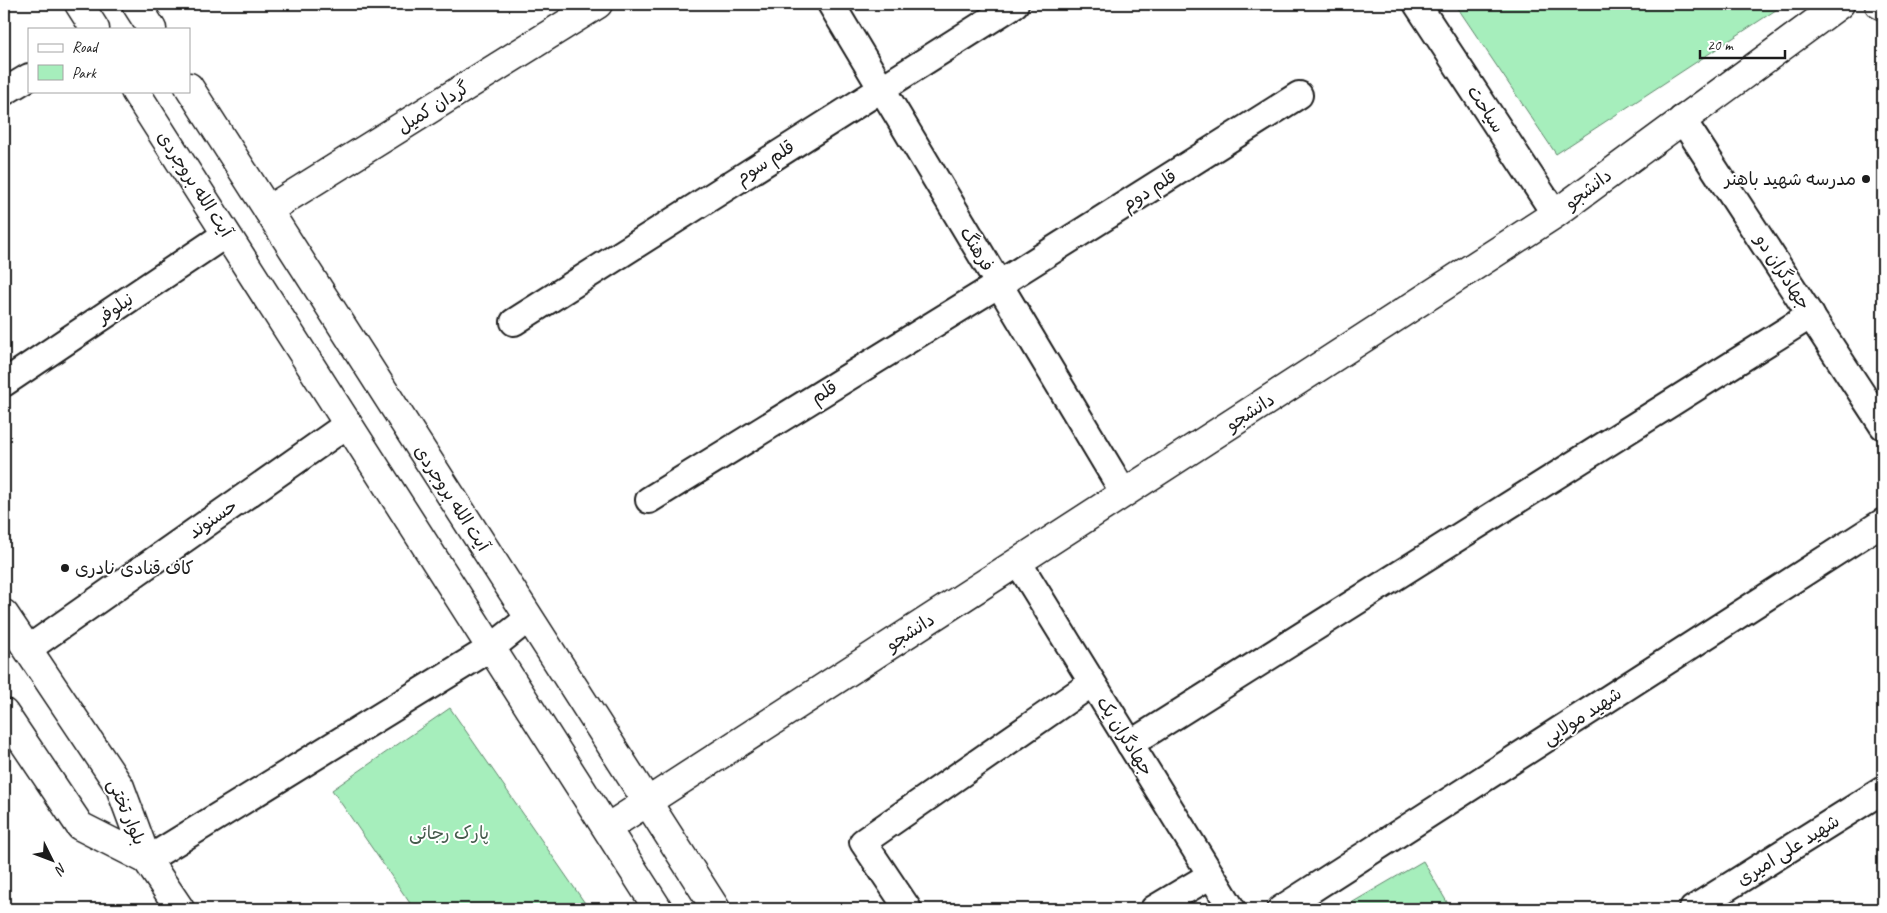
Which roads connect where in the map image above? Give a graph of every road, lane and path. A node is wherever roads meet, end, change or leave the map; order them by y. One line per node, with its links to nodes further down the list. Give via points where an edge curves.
1 (79, 4): 10 (street)
2 (136, 4): 11 (street)
3 (598, 4): 19 (street, گردان کمیل)
4 (831, 4): 13 (street, فرهنگ)
5 (1015, 4): 13 (street, قلم سوم)
6 (1417, 4): 20 (street, سیاحت)
7 (1840, 4): 18 (street, دانشجو)
8 (1879, 4): 9 (street)
9 (1883, 6)
10 (94, 28)
11 (151, 28)
12 (28, 78): 15 (street)
13 (881, 88): 22 (street, فرهنگ); 24 (street, قلم سوم)
14 (190, 89): 19 (street, آیت الله بروجردی)
15 (4, 92)
16 (136, 92): 21 (street, آیت الله بروجردی)
17 (1299, 95): 22 (street, قلم دوم)
18 (1682, 119): 20 (street, دانشجو); 23 (street, جهادگران دو)
19 (268, 210): 33 (street, آیت الله بروجردی)
20 (1554, 214): 28 (street, دانشجو)
21 (226, 234): 25 (street, نیلوفر); 26 (street, آیت الله بروجردی)
22 (999, 284): 28 (street, فرهنگ); 29 (street, قلم)
23 (1811, 315): 27 (street, جهادگران دو); 38 (street)
24 (514, 322)
25 (4, 383)
26 (348, 424): 34 (street, آیت الله بروجردی); 35 (street, حسنوند)
27 (1883, 426)
28 (1124, 493): 31 (street, دانشجو)
29 (649, 500)
30 (1883, 522): 50 (street, شهید مولایی)
31 (1018, 562): 36 (street, جهادگران یک); 40 (street, دانشجو)
32 (4, 614): 35 (street, بلوار تختی)
33 (529, 618): 34 (street); 40 (street, آیت الله بروجردی)
34 (491, 648): 41 (street, آیت الله بروجردی); 42 (street)
35 (28, 649): 42 (street, بلوار تختی, via 120,787)
36 (1092, 682): 38 (street, جهادگران یک); 47 (street, via 863,842)
37 (4, 712): 42 (street, بلوار تختی, via 80,826)
38 (1130, 744): 43 (street, جهادگران یک)
39 (1883, 790): 51 (street, شهید علی امیری)
40 (647, 802): 41 (street, دانشجو); 46 (street, آیت الله بروجردی)
41 (606, 828): 45 (street, آیت الله بروجردی)
42 (147, 860): 44 (street)
43 (1211, 875): 48 (street); 49 (street, جهادگران یک)
44 (180, 909)
45 (658, 909)
46 (716, 909)
47 (908, 909)
48 (1154, 909)
49 (1232, 909)
50 (1282, 909)
51 (1693, 909)

